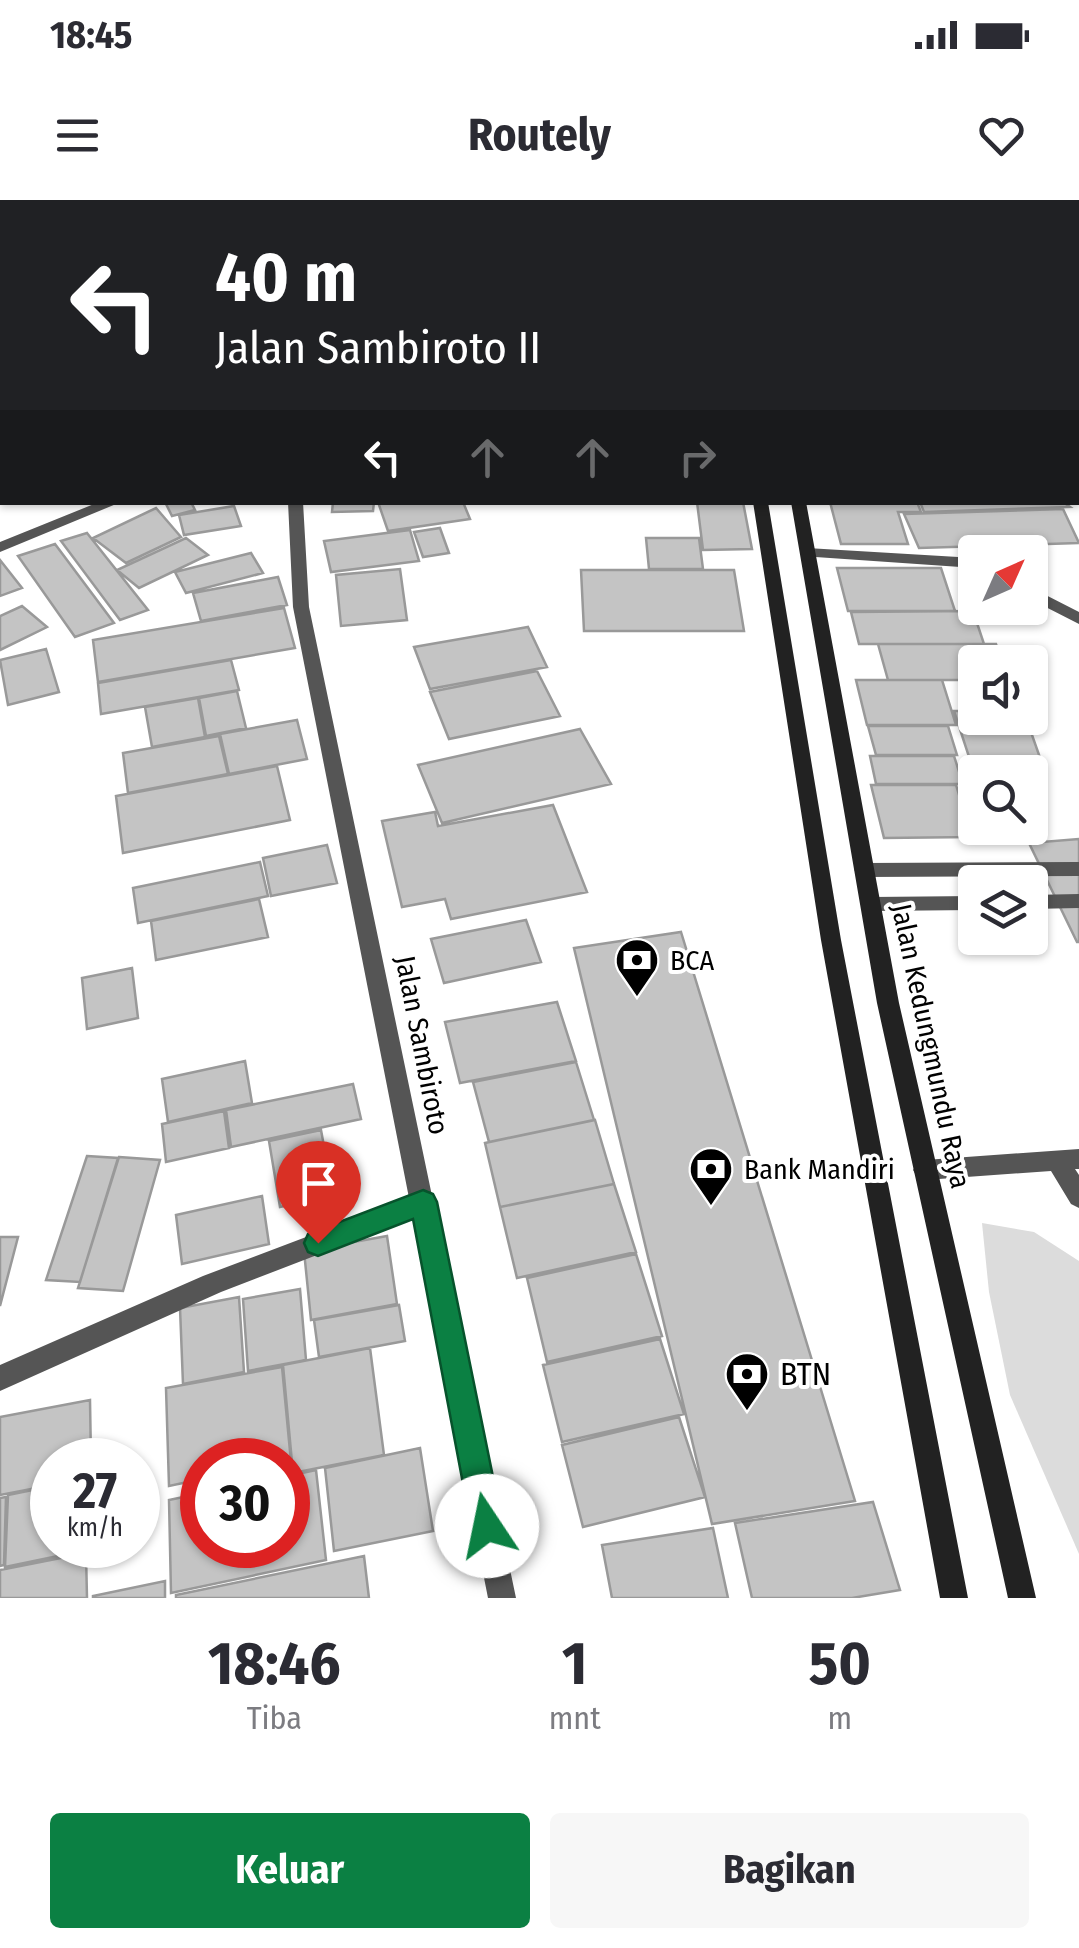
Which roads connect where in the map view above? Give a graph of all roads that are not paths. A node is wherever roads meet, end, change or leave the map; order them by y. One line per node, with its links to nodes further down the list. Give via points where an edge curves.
1 (106, 505): 5 (street)
2 (295, 505): 21 (street, Jalan Sambiroto, via 301,607)
3 (760, 505): 24 (main road, via 828,922)
4 (799, 505): 6 (main road, Jalan Kedungmundu Raya)
5 (0, 547)
6 (808, 558): 7 (street); 13 (main road, Jalan Kedungmundu Raya)
7 (958, 565)
8 (1048, 591): 10 (street)
9 (1048, 602): 11 (street)
10 (1079, 607)
11 (1079, 619)
12 (1079, 869): 13 (street)
13 (864, 870): 17 (main road, Jalan Kedungmundu Raya)
14 (1079, 901): 15 (street)
15 (1048, 902)
16 (958, 903): 17 (street)
17 (872, 904): 19 (main road, Jalan Kedungmundu Raya)
18 (1069, 1160): 19 (street); 20 (street)
19 (926, 1170): 25 (main road, Jalan Kedungmundu Raya)
20 (1079, 1198)
21 (423, 1202): 22 (street, via 212,1284); 23 (street, Jalan Sambiroto)
22 (0, 1378)
23 (502, 1598)
24 (954, 1598)
25 (1022, 1598)

